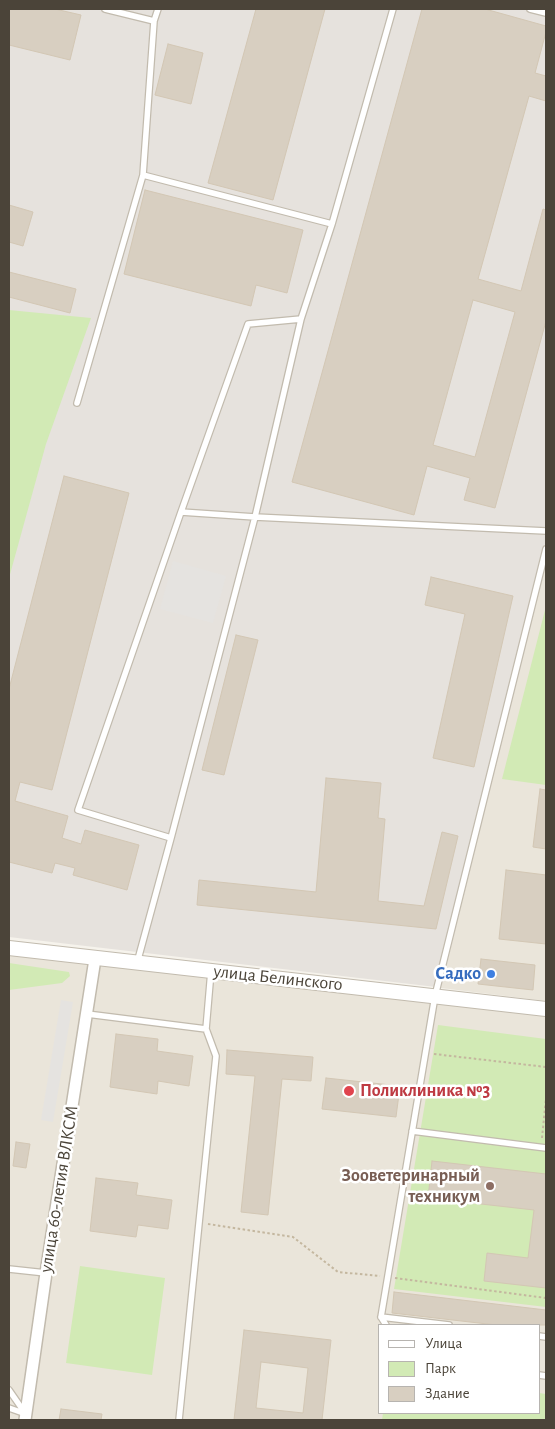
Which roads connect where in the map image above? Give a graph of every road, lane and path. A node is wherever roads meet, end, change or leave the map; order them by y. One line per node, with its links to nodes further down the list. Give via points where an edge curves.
1 (105, 9): 6 (lane)
2 (158, 9): 6 (lane)
3 (393, 9): 8 (lane)
4 (530, 9): 5 (lane)
5 (546, 13)
6 (154, 21): 7 (lane)
7 (143, 175): 8 (lane); 10 (lane)
8 (332, 224): 9 (lane)
9 (301, 319): 11 (lane, via 248,324); 12 (lane)
10 (77, 403)
11 (181, 512): 12 (lane); 16 (lane, via 78,810)
12 (255, 517): 13 (lane); 16 (lane)
13 (546, 531)
14 (546, 549): 15 (lane)
15 (543, 574): 21 (lane)
16 (171, 838): 19 (lane)
17 (9, 948): 18 (street, улица Белинского)
18 (96, 959): 19 (street, улица Белинского); 23 (street, улица 60-летия ВЛКСМ)
19 (137, 963): 20 (street, улица Белинского)
20 (211, 971): 21 (street, улица Белинского); 24 (lane)
21 (435, 996): 22 (street, улица Белинского); 25 (lane)
22 (546, 1009)
23 (87, 1014): 24 (lane); 32 (street, улица 60-летия ВЛКСМ)
24 (206, 1029): 30 (lane, via 216,1056)
25 (424, 1052): 26 (path); 28 (lane)
26 (546, 1067)
27 (546, 1098): 29 (path)
28 (412, 1131): 29 (lane); 33 (lane)
29 (543, 1147)
30 (198, 1222): 33 (path, via 293,1237 338,1272); 41 (lane)
31 (9, 1269): 32 (lane)
32 (46, 1273): 40 (street, улица 60-летия ВЛКСМ)
33 (388, 1277): 34 (path); 35 (lane)
34 (546, 1298)
35 (381, 1317): 36 (lane); 37 (lane)
36 (385, 1324)
37 (440, 1324)
38 (9, 1390): 40 (lane)
39 (9, 1408): 40 (lane)
40 (26, 1417)
41 (179, 1420)

